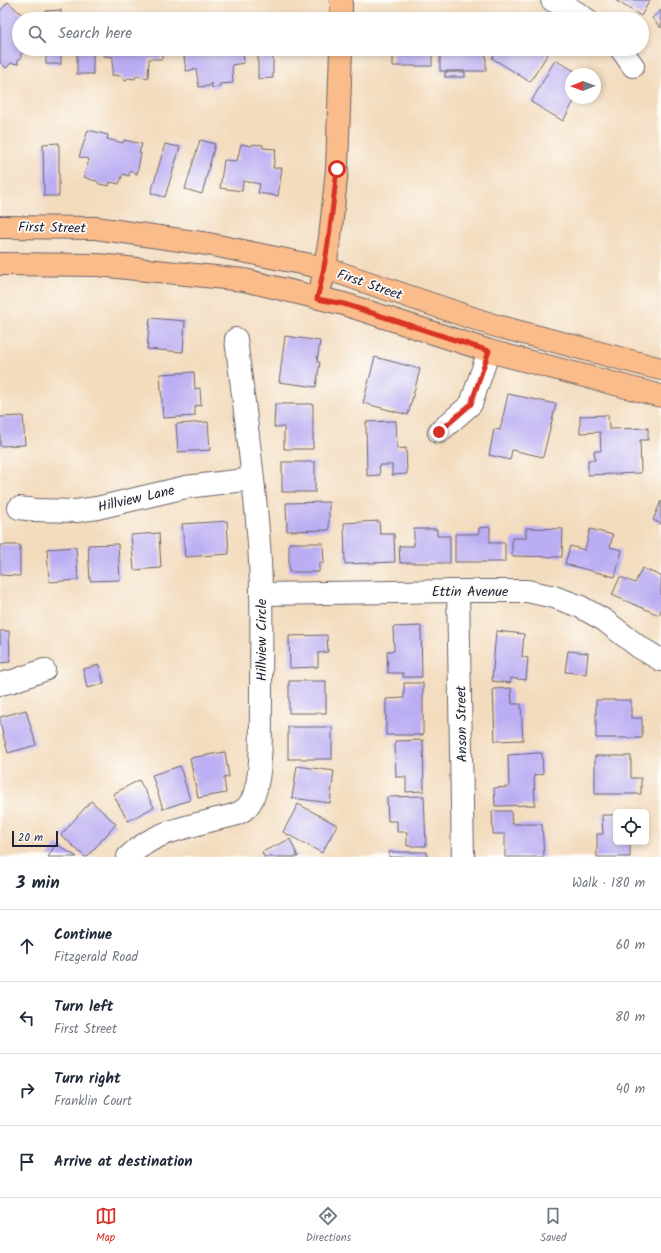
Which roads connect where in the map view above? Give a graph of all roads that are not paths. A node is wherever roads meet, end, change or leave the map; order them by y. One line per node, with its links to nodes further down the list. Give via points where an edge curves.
1 (341, 0): 3 (main road)
2 (552, 0): 4 (street)
3 (341, 12)
4 (576, 12)
5 (341, 56): 8 (main road, via 337,169)
6 (0, 227): 8 (main road, First Street, via 96,228 208,244)
7 (0, 264): 9 (main road, First Street, via 98,265 244,280)
8 (325, 268): 9 (main road); 12 (main road, First Street, via 493,325)
9 (317, 299): 11 (main road, First Street, via 344,304)
10 (236, 339): 15 (street, Hillview Circle)
11 (489, 351): 13 (main road, First Street); 14 (street, via 471,404)
12 (661, 369)
13 (661, 396)
14 (439, 432)
15 (253, 479): 16 (street, Hillview Lane, via 186,487 76,511); 18 (street, Hillview Circle)
16 (18, 508)
17 (458, 591): 18 (street, Ettin Avenue); 19 (street, Ettin Avenue, via 527,592 554,597 604,620 638,647); 23 (street, Anson Street)
18 (261, 594): 22 (street, Hillview Circle, via 260,750 254,798 247,808 236,814 166,832 137,848)
19 (661, 660)
20 (44, 670): 21 (street)
21 (0, 684)
22 (128, 857)
23 (463, 857)

